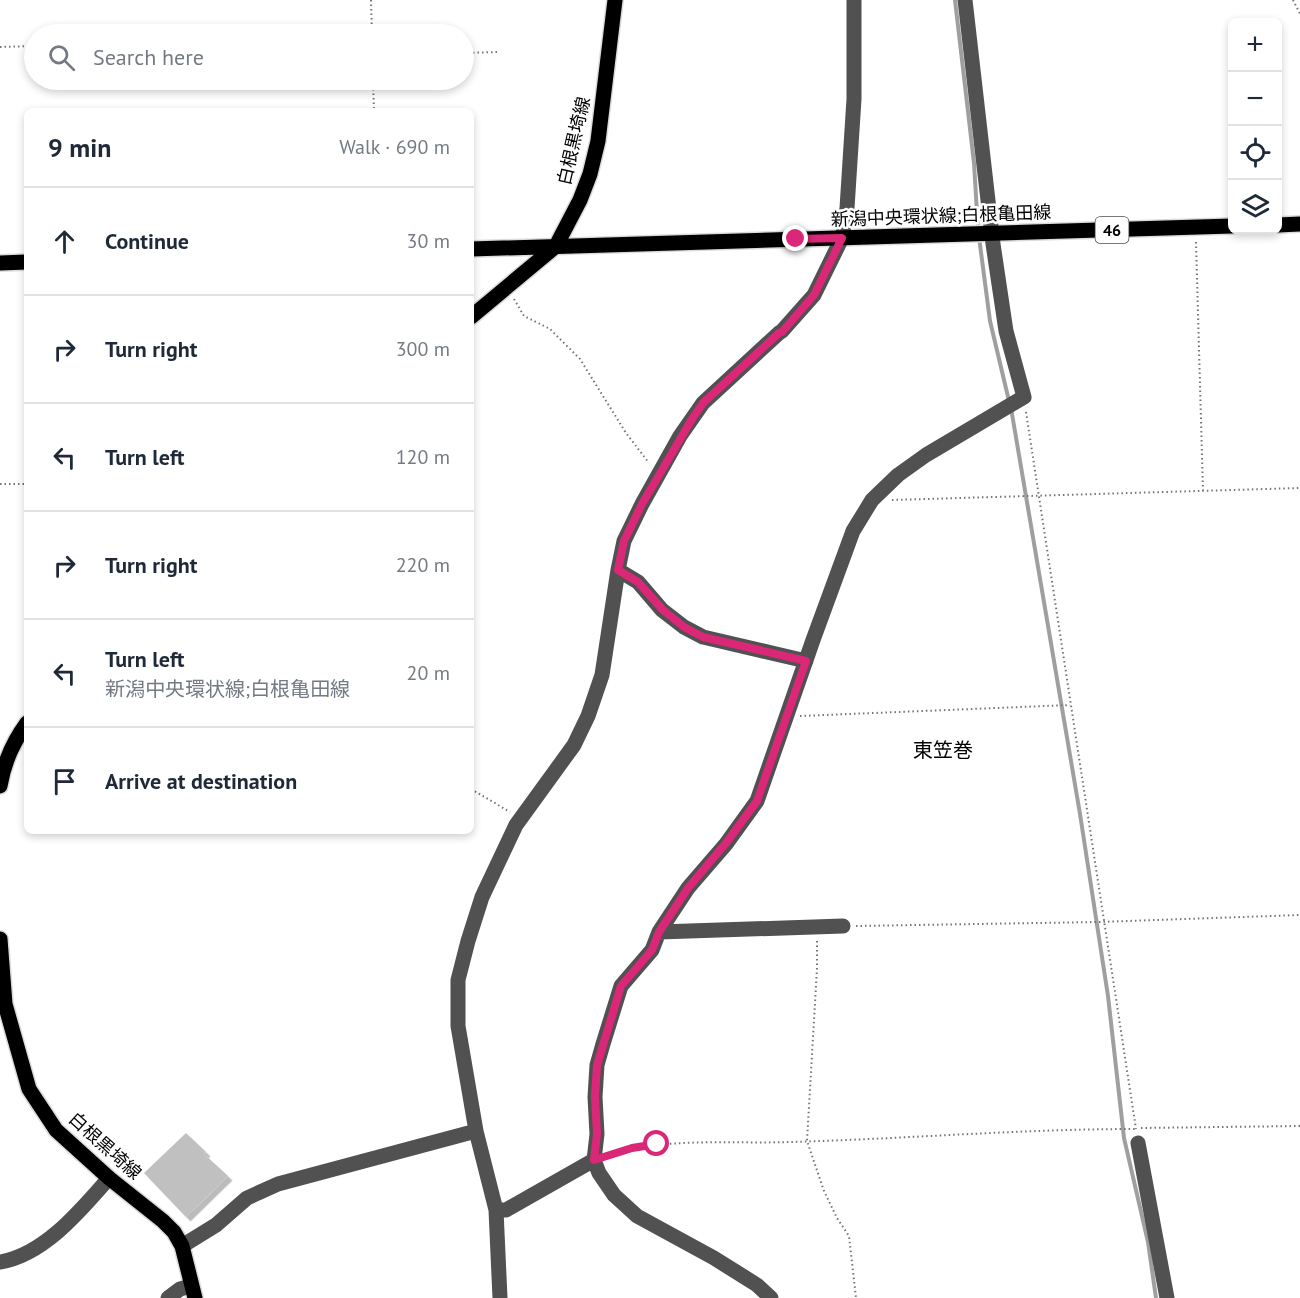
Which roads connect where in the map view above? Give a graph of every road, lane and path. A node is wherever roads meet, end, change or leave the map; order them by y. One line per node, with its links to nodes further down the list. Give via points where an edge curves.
1 (371, 0): 7 (path)
2 (615, 0): 20 (main road, 白根黒埼線, via 595,152 580,200)
3 (854, 0): 19 (street, via 854,99)
4 (965, 0): 18 (street)
5 (1293, 0): 6 (path)
6 (1300, 14)
7 (372, 24)
8 (24, 46): 9 (path)
9 (0, 47)
10 (474, 52): 11 (path)
11 (497, 52)
12 (373, 90): 13 (path)
13 (374, 108)
14 (1300, 224): 15 (main road)
15 (1282, 225)
16 (1228, 226): 17 (main road, 新潟中央環状線;白根亀田線 / 46)
17 (1196, 227): 18 (main road, 新潟中央環状線;白根亀田線 / 46); 31 (path)
18 (992, 235): 19 (main road, 新潟中央環状線;白根亀田線 / 46); 26 (street, via 1006,331)
19 (842, 238): 20 (main road, 新潟中央環状線;白根亀田線 / 46); 27 (street, via 814,295 782,332 703,403)
20 (556, 246): 21 (main road, 新潟中央環状線;白根亀田線 / 46); 24 (main road, 白根黒埼線)
21 (474, 249)
22 (24, 262): 23 (main road)
23 (0, 263)
24 (507, 289): 25 (main road, 白根黒埼線); 27 (path, via 525,316 550,328 580,359 626,433)
25 (474, 315)
26 (1024, 397): 32 (path); 33 (street, via 926,455)
27 (659, 474): 34 (street, via 624,541)
28 (0, 484): 29 (path)
29 (24, 484)
30 (1300, 488): 31 (path)
31 (1203, 491): 32 (path)
32 (1039, 496): 33 (path); 36 (path)
33 (872, 500): 35 (street, via 853,531)
34 (618, 570): 35 (street, via 638,582 684,627 703,637); 41 (street, via 602,675 588,716 574,745)
35 (806, 661): 37 (street)
36 (1071, 705): 37 (path); 43 (path)
37 (788, 715): 46 (street, via 757,801 688,888)
38 (24, 727): 39 (main road, via 4,765)
39 (0, 786)
40 (474, 791): 41 (path)
41 (520, 818): 50 (street, via 482,897 458,980 458,1026)
42 (1300, 915): 43 (path)
43 (1104, 921): 44 (path); 51 (path)
44 (843, 926): 45 (street)
45 (816, 927): 46 (street); 52 (path, via 818,968)
46 (659, 932): 53 (street, via 652,950 621,986 597,1065)
47 (0, 939): 48 (main road, 白根黒埼線)
48 (3, 1005): 54 (main road, 白根黒埼線, via 29,1089 56,1130)
49 (1300, 1126): 51 (path)
50 (476, 1131): 55 (street); 56 (street, via 278,1184 247,1198 216,1225)
51 (1137, 1136): 52 (path, via 1131,1129 1116,1129); 63 (street)
52 (807, 1141): 53 (path, via 657,1144); 62 (path, via 824,1191 849,1236)
53 (594, 1160): 55 (street, via 506,1209); 61 (street, via 614,1194 637,1216 714,1258)
54 (109, 1178): 56 (main road, 白根黒埼線, via 163,1221); 57 (street, via 80,1212 34,1250)
55 (496, 1210): 60 (street)
56 (182, 1246): 58 (main road, 白根黒埼線)
57 (0, 1262)
58 (193, 1292): 59 (street, via 180,1289)
59 (168, 1298)
60 (500, 1298)
61 (771, 1298)
62 (856, 1298)
63 (1167, 1298)

